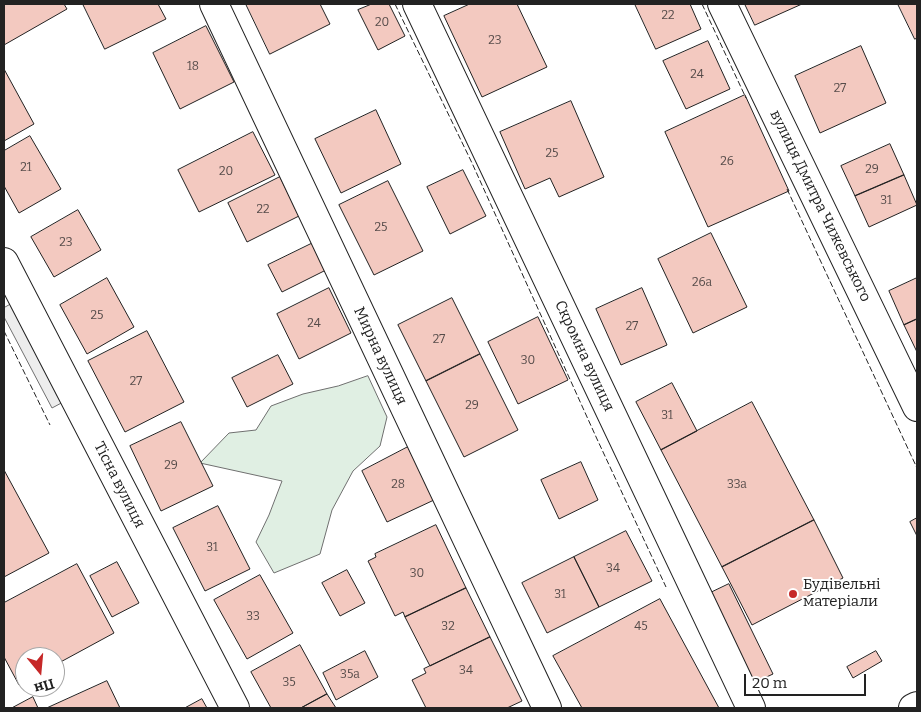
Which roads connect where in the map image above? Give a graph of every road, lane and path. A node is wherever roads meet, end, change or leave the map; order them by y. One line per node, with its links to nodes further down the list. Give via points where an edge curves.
1 (214, 4): 8 (street, Мирна вулиця)
2 (418, 4): 9 (street, Скромна вулиця)
3 (722, 4): 5 (street, вулиця Дмитра Чижевського)
4 (4, 262): 7 (street, Тісна вулиця)
5 (917, 407)
6 (917, 706): 10 (street)
7 (235, 708)
8 (547, 708)
9 (751, 708)
10 (913, 708)

